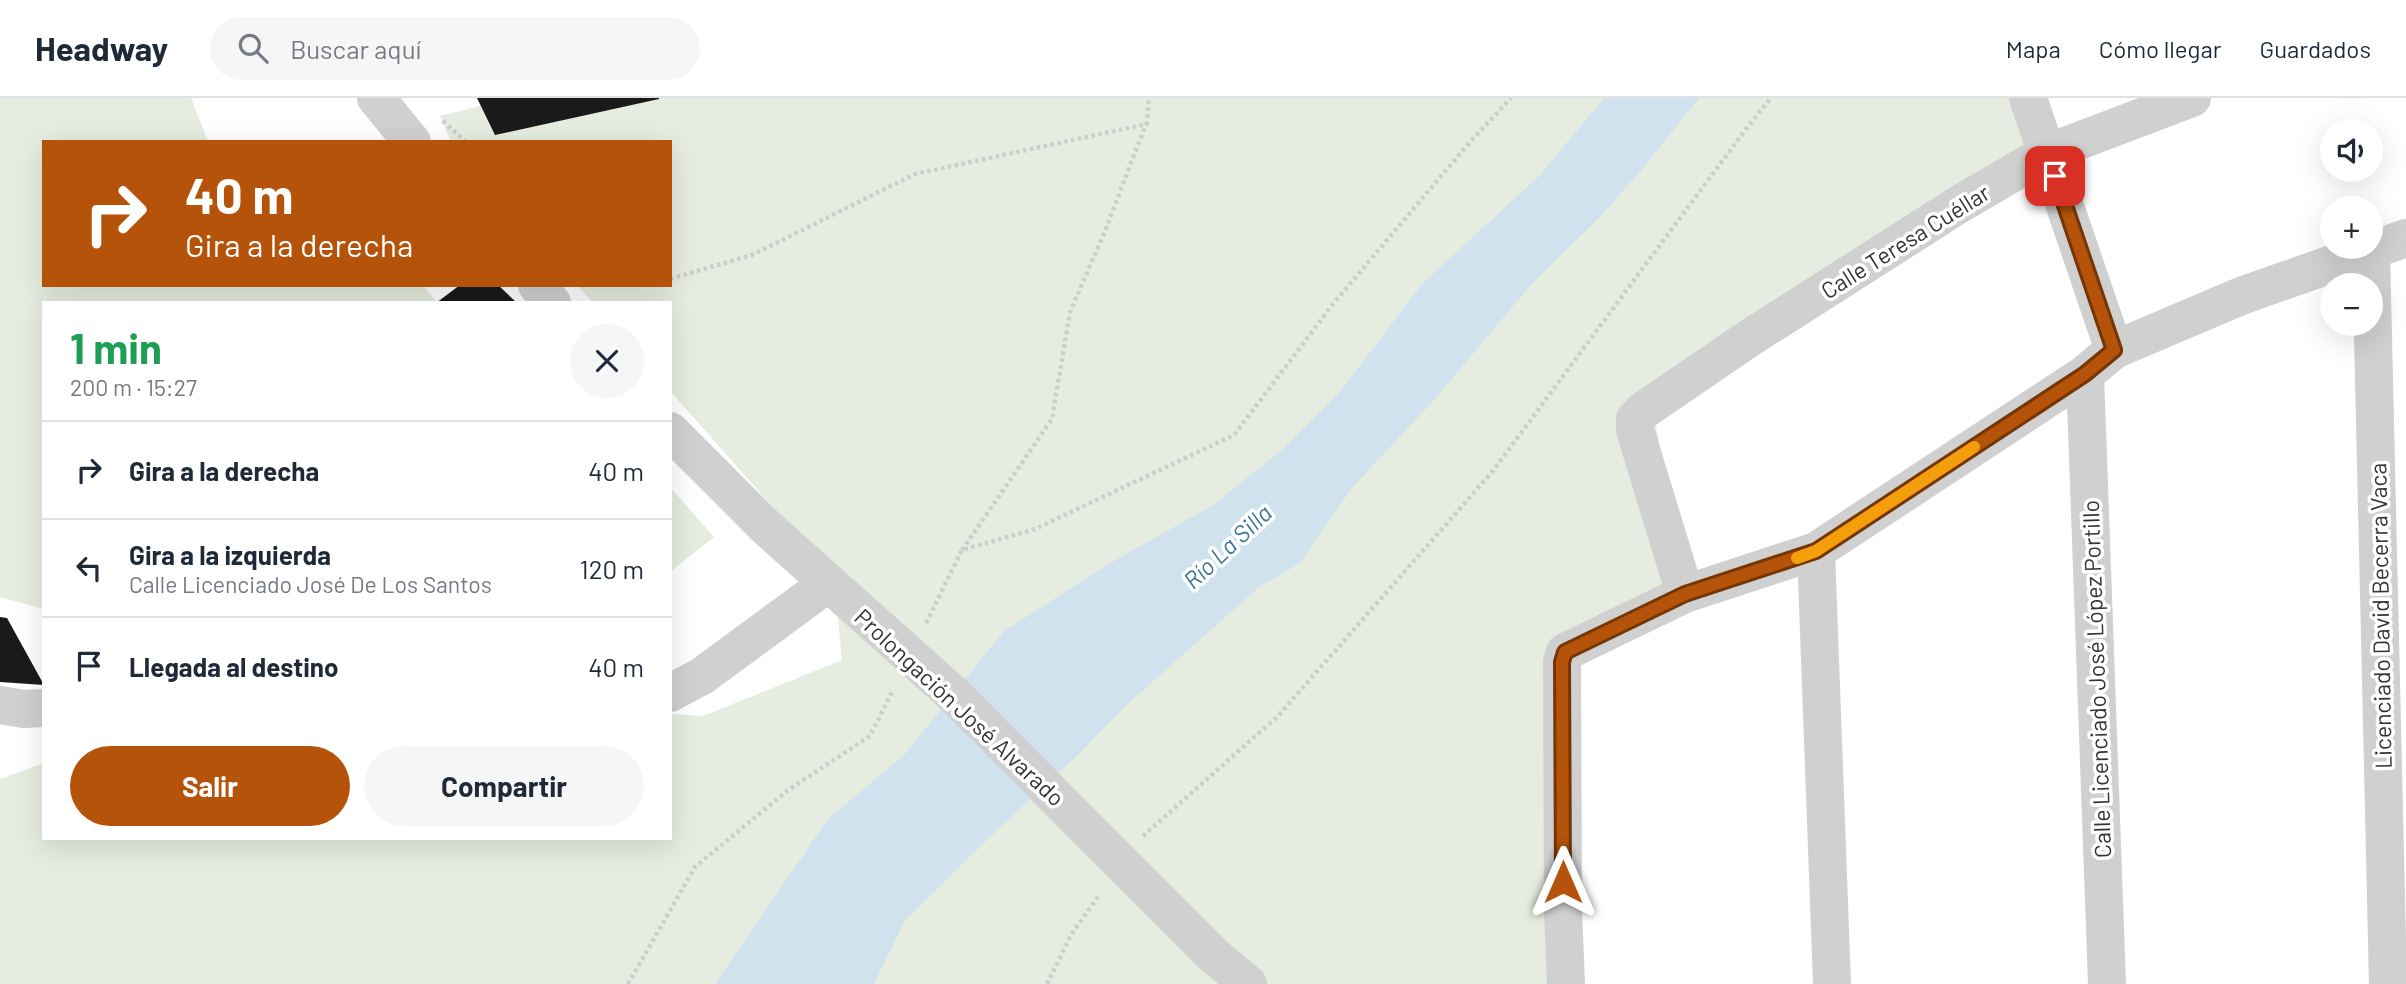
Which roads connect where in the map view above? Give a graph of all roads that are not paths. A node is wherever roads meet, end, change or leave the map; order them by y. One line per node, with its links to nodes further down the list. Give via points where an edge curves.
1 (376, 98): 4 (street)
2 (2028, 98): 5 (street)
3 (2192, 98): 5 (street, Calle Teresa Cuéllar)
4 (410, 140)
5 (2047, 153): 9 (street); 14 (street, Calle Teresa Cuéllar, via 1748,339 1635,419)
6 (2389, 243): 9 (street, via 2241,296); 22 (street, Licenciado David Becerra Vaca)
7 (539, 287): 8 (street)
8 (550, 301)
9 (2114, 350): 10 (street)
10 (2085, 374): 12 (street); 21 (street, Calle Licenciado José López Portillo)
11 (672, 433): 13 (street, Prolongación José Alvarado)
12 (1816, 551): 14 (street); 20 (street)
13 (827, 584): 15 (street, via 702,676); 18 (street, Prolongación José Alvarado, bridge, via 953,694 1211,953)
14 (1685, 594): 19 (street, via 1570,648 1563,657)
15 (672, 692)
16 (0, 705): 17 (street)
17 (42, 708)
18 (1248, 984)
19 (1566, 984)
20 (1832, 984)
21 (2107, 984)
22 (2388, 984)

